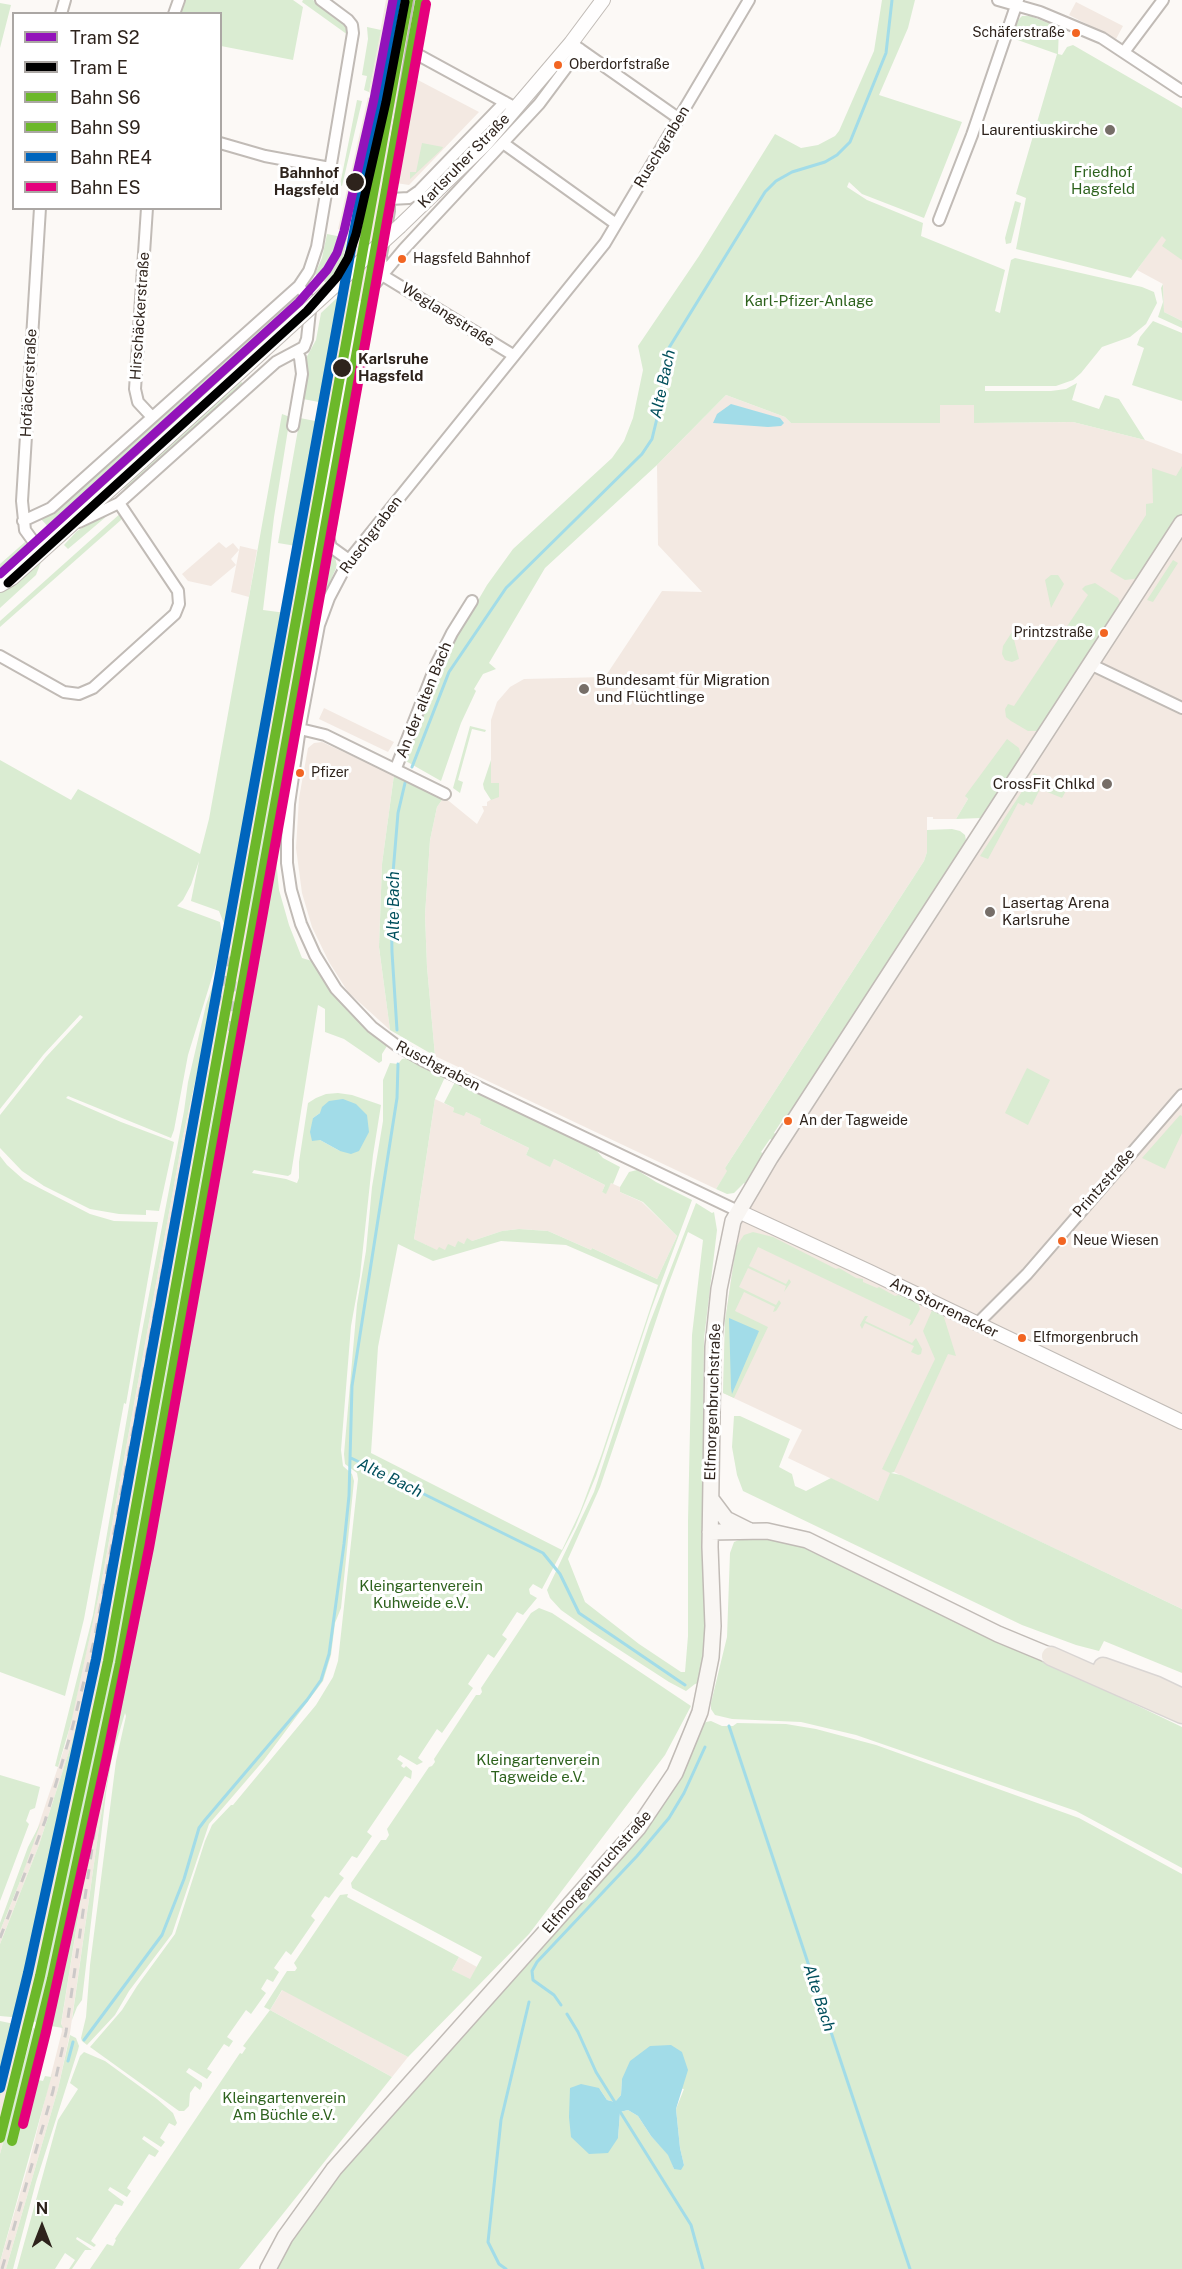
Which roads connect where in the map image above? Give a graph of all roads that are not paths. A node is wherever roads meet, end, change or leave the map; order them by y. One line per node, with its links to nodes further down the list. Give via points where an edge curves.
1 (321, 0): 16 (street, via 348,20 353,29)
2 (420, 0): 9 (street)
3 (603, 0): 8 (street, Karlsruher Straße)
4 (749, 0): 13 (street, Ruschgraben)
5 (998, 0): 7 (street)
6 (1163, 0): 10 (street)
7 (1017, 2): 10 (street, via 1078,27); 20 (street)
8 (576, 46): 12 (street, Karlsruher Straße); 13 (street); 14 (street, Karlsruher Straße, via 550,91)
9 (413, 52): 12 (street); 17 (street)
10 (1124, 52): 11 (street)
11 (1182, 91)
12 (508, 110): 17 (street, Karlsruher Straße, via 490,117 419,191 409,198); 31 (street, Karlsruher Straße, bridge, via 460,169 382,244)
13 (678, 118): 21 (street, Ruschgraben)
14 (503, 143): 21 (street); 22 (street, Karlsruher Straße)
15 (222, 144): 16 (street)
16 (330, 168): 23 (street, via 317,247 309,271)
17 (390, 200): 22 (street, via 381,249)
18 (40, 210): 29 (street, Hofäckerstraße)
19 (147, 210): 26 (street, Hirschäckerstraße, via 135,389 138,402)
20 (939, 220)
21 (616, 224): 25 (street, Ruschgraben, via 592,260)
22 (382, 275): 25 (street, Weglangstraße); 33 (street, via 370,294 328,537 331,547)
23 (298, 285): 24 (street, via 310,310 307,339); 26 (street)
24 (297, 352): 27 (street, via 302,374); 28 (street, Karlsruher Straße, via 276,362)
25 (513, 355): 33 (street, Ruschgraben)
26 (152, 417): 29 (street, via 51,508)
27 (294, 426)
28 (119, 503): 31 (street, Karlsruher Straße); 36 (street, via 178,591 175,614 93,688 79,694 64,692)
29 (23, 520): 32 (street, Hofäckerstraße, via 25,532)
30 (1182, 524): 37 (main road)
31 (68, 527): 32 (street, Karlsruher Straße)
32 (41, 552): 34 (street, Karlsruher Straße)
33 (349, 560): 39 (street, Ruschgraben, via 319,626)
34 (0, 585)
35 (472, 601): 40 (street, An der alten Bach, via 436,665)
36 (0, 656)
37 (1090, 664): 38 (street); 43 (main road)
38 (1182, 708)
39 (300, 729): 40 (street, via 325,735); 43 (street, Ruschgraben, via 289,804 287,863 291,890 315,955 347,1003 396,1046 424,1061)
40 (396, 768): 41 (street)
41 (445, 794)
42 (1182, 1095): 44 (street, Printzstraße, via 1028,1274)
43 (738, 1211): 44 (street, Am Storrenacker); 46 (main road, Elfmorgenbruchstraße, via 727,1244 714,1326)
44 (977, 1324): 45 (street, Am Storrenacker)
45 (1182, 1422)
46 (711, 1499): 47 (main road, via 726,1519); 48 (main road, Elfmorgenbruchstraße)
47 (748, 1530): 48 (main road); 49 (main road, via 795,1536 826,1548)
48 (710, 1532): 52 (main road, Elfmorgenbruchstraße, via 713,1640 706,1690 691,1737 663,1794 624,1844 334,2169 285,2237)
49 (1051, 1656): 50 (highway, via 1088,1663); 51 (highway)
50 (1180, 1697)
51 (1182, 1714)
52 (268, 2269)

